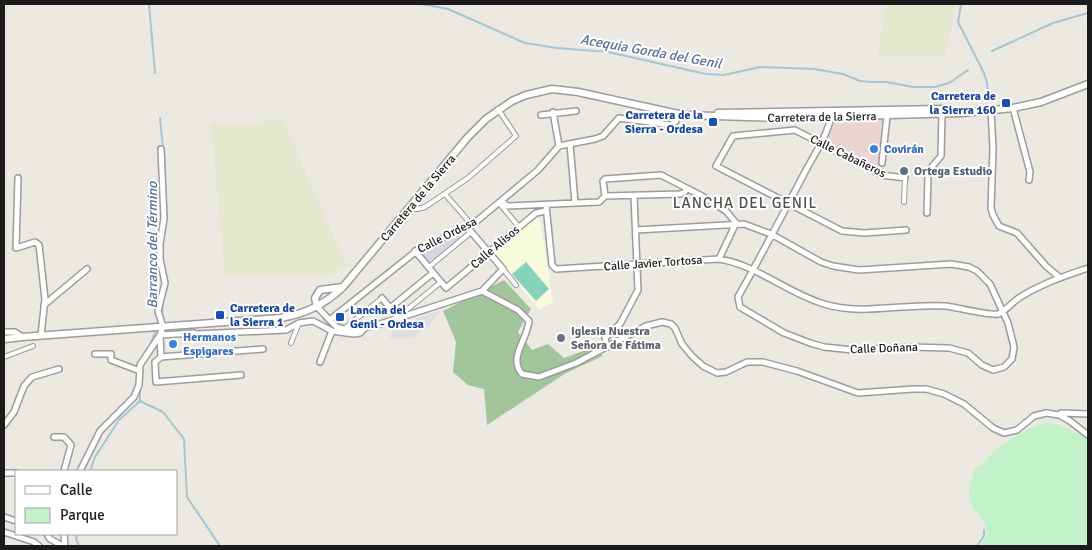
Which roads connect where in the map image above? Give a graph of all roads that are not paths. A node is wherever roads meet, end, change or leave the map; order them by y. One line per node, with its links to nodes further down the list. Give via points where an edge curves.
1 (1088, 84): 2 (street, Carretera de la Sierra, via 1041,102)
2 (1013, 108): 4 (street, Carretera de la Sierra); 22 (street, via 1030,172)
3 (498, 109): 10 (street, Carretera de la Sierra, via 526,95 563,89); 24 (street, via 516,136); 32 (street, Carretera de la Sierra, via 468,137)
4 (991, 110): 7 (street, Carretera de la Sierra); 51 (street, via 993,215 999,225 1017,233)
5 (576, 111): 8 (street)
6 (860, 111): 7 (street, Carretera de la Sierra); 9 (street, Carretera de la Sierra); 14 (street)
7 (967, 111): 11 (street, Carretera de la Sierra)
8 (553, 112): 12 (street); 17 (street)
9 (798, 112): 10 (street, Carretera de la Sierra); 14 (street)
10 (677, 113): 14 (street, Carretera de la Sierra, via 722,117); 16 (street, via 676,121 671,125 619,118 603,136)
11 (942, 114): 13 (street, Carretera de la Sierra); 34 (street, via 942,156 928,175)
12 (540, 115)
13 (887, 116): 14 (street, Carretera de la Sierra); 19 (street)
14 (831, 117): 15 (street, Calle Doñana)
15 (820, 143): 19 (street, Calle Cabañeros); 29 (street, Calle Doñana); 29 (street, Calle Cabañeros, via 795,130 733,136 716,166)
16 (570, 144): 17 (street); 30 (street)
17 (560, 146): 27 (street, Calle Ordesa)
18 (161, 149): 64 (street, via 164,218 160,258 165,283 158,311)
19 (882, 169): 21 (street, Calle Cabañeros)
20 (18, 178): 57 (street, via 16,248 36,242 38,245)
21 (905, 178): 28 (street)
22 (1029, 180)
23 (686, 188): 25 (street, via 661,175 606,179); 26 (street, via 680,194); 35 (street, via 726,211)
24 (445, 194): 32 (street, via 424,207); 37 (street)
25 (605, 196): 26 (street); 30 (street, via 599,202)
26 (634, 196): 38 (street)
27 (501, 202): 31 (street, via 507,206); 36 (street); 37 (street, Calle Ordesa)
28 (904, 202)
29 (788, 203): 39 (street, via 842,231); 40 (street, Calle Doñana)
30 (575, 204): 31 (street)
31 (546, 205): 33 (street)
32 (409, 209): 54 (street, Carretera de la Sierra)
33 (546, 211): 36 (street, Calle Alisos, via 536,213); 44 (street, Calle Javier Tortosa, via 553,268 556,270)
34 (928, 213)
35 (736, 223): 38 (street); 40 (street); 43 (street)
36 (519, 227): 42 (street, Calle Alisos)
37 (470, 228): 41 (street, Calle Ordesa); 42 (street); 45 (street)
38 (636, 230): 44 (street)
39 (906, 230)
40 (771, 234): 49 (street, Calle Doñana); 60 (street, via 821,262 846,269 951,264 969,267 990,284)
41 (415, 251): 45 (street); 62 (street, Calle Ordesa)
42 (488, 252): 48 (street); 52 (street, Calle Alisos, via 446,288)
43 (719, 260): 44 (street, Calle Javier Tortosa); 49 (street, Calle Javier Tortosa, via 735,262)
44 (638, 264): 75 (street, via 638,290 620,324 605,338)
45 (429, 267): 50 (street)
46 (1088, 268): 51 (street)
47 (87, 269): 57 (street)
48 (503, 269): 53 (street); 55 (street)
49 (752, 271): 60 (street, Calle Javier Tortosa, via 816,302 841,308 945,306 994,315); 60 (street, Calle Doñana, via 738,297 740,307 791,336 824,347 853,350 949,348 968,353 988,368 999,370 1009,364 1014,354)
50 (433, 273): 52 (street); 59 (street)
51 (1059, 277): 60 (street, via 1017,298)
52 (441, 282): 61 (street)
53 (516, 285)
54 (343, 287): 58 (street, Carretera de la Sierra); 58 (street, via 320,290 315,298)
55 (482, 291): 61 (street); 75 (street, via 518,310 529,321 517,354 517,368 522,374 538,377)
56 (382, 298): 59 (street); 66 (street)
57 (44, 305): 69 (street)
58 (317, 307): 62 (street); 64 (street, Carretera de la Sierra, via 280,318)
59 (390, 308): 61 (street)
60 (1003, 312)
61 (398, 318): 65 (street)
62 (331, 320): 66 (street)
63 (299, 323): 67 (street, via 313,321); 70 (street, via 286,330); 73 (street)
64 (163, 326): 69 (street, Carretera de la Sierra); 70 (street)
65 (366, 327): 66 (street); 67 (street, via 354,334)
66 (344, 329)
67 (332, 331): 80 (street)
68 (4, 332): 71 (street)
69 (41, 335): 71 (street, Carretera de la Sierra)
70 (160, 335): 79 (street); 82 (street, via 140,365)
71 (22, 336): 72 (street, Carretera de la Sierra)
72 (5, 340)
73 (291, 343)
74 (33, 346): 78 (street)
75 (607, 347): 85 (street, via 646,326 667,322 677,331 692,356 717,373 746,362 763,362 858,393 926,389 954,398 1004,433 1017,430 1040,414)
76 (262, 349): 79 (street)
77 (95, 354): 82 (street, via 111,354 111,360)
78 (4, 357)
79 (161, 358): 83 (street, via 155,362 156,382)
80 (320, 362)
81 (58, 369): 86 (street, via 32,377)
82 (140, 371): 90 (street, via 134,397 100,431)
83 (241, 375)
84 (1088, 414): 85 (street)
85 (1059, 415): 87 (street)
86 (4, 425)
87 (1088, 435)
88 (54, 437): 89 (street, via 64,437 71,445)
89 (64, 470)
90 (80, 470)
91 (4, 532): 93 (street)
92 (48, 535): 94 (street)
93 (39, 546)
94 (64, 546)

